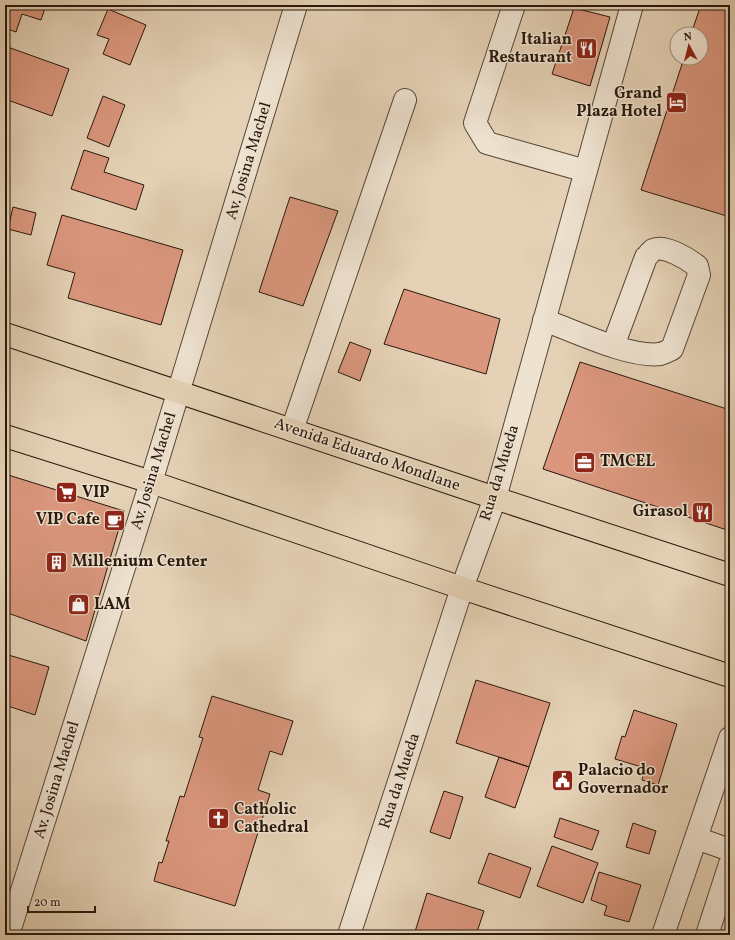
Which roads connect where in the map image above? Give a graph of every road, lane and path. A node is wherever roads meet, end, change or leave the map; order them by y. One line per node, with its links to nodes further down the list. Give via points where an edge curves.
1 (296, 5): 9 (street, Av. Josina Machel)
2 (514, 5): 5 (street, via 475,123 487,143)
3 (632, 5): 5 (street, Rua da Mueda)
4 (405, 100): 10 (street)
5 (586, 171): 6 (street, Rua da Mueda)
6 (544, 320): 8 (street); 13 (street, Rua da Mueda)
7 (5, 334): 9 (main road, Avenida Eduardo Mondlane)
8 (613, 346): 8 (street, via 646,258 653,250 662,249 686,257 698,266 699,275 672,349 662,354 646,354)
9 (179, 392): 10 (main road, Avenida Eduardo Mondlane); 12 (street, Av. Josina Machel)
10 (292, 430): 13 (main road, Avenida Eduardo Mondlane)
11 (5, 436): 12 (main road)
12 (151, 482): 15 (main road); 21 (street, Av. Josina Machel)
13 (495, 498): 14 (main road, Avenida Eduardo Mondlane); 15 (street, Rua da Mueda)
14 (730, 575)
15 (462, 588): 16 (main road); 22 (street, Rua da Mueda)
16 (730, 676)
17 (730, 738): 18 (street)
18 (696, 838): 19 (street); 23 (street)
19 (730, 850)
20 (730, 864): 24 (street)
21 (8, 935)
22 (349, 935)
23 (663, 935)
24 (707, 935)

